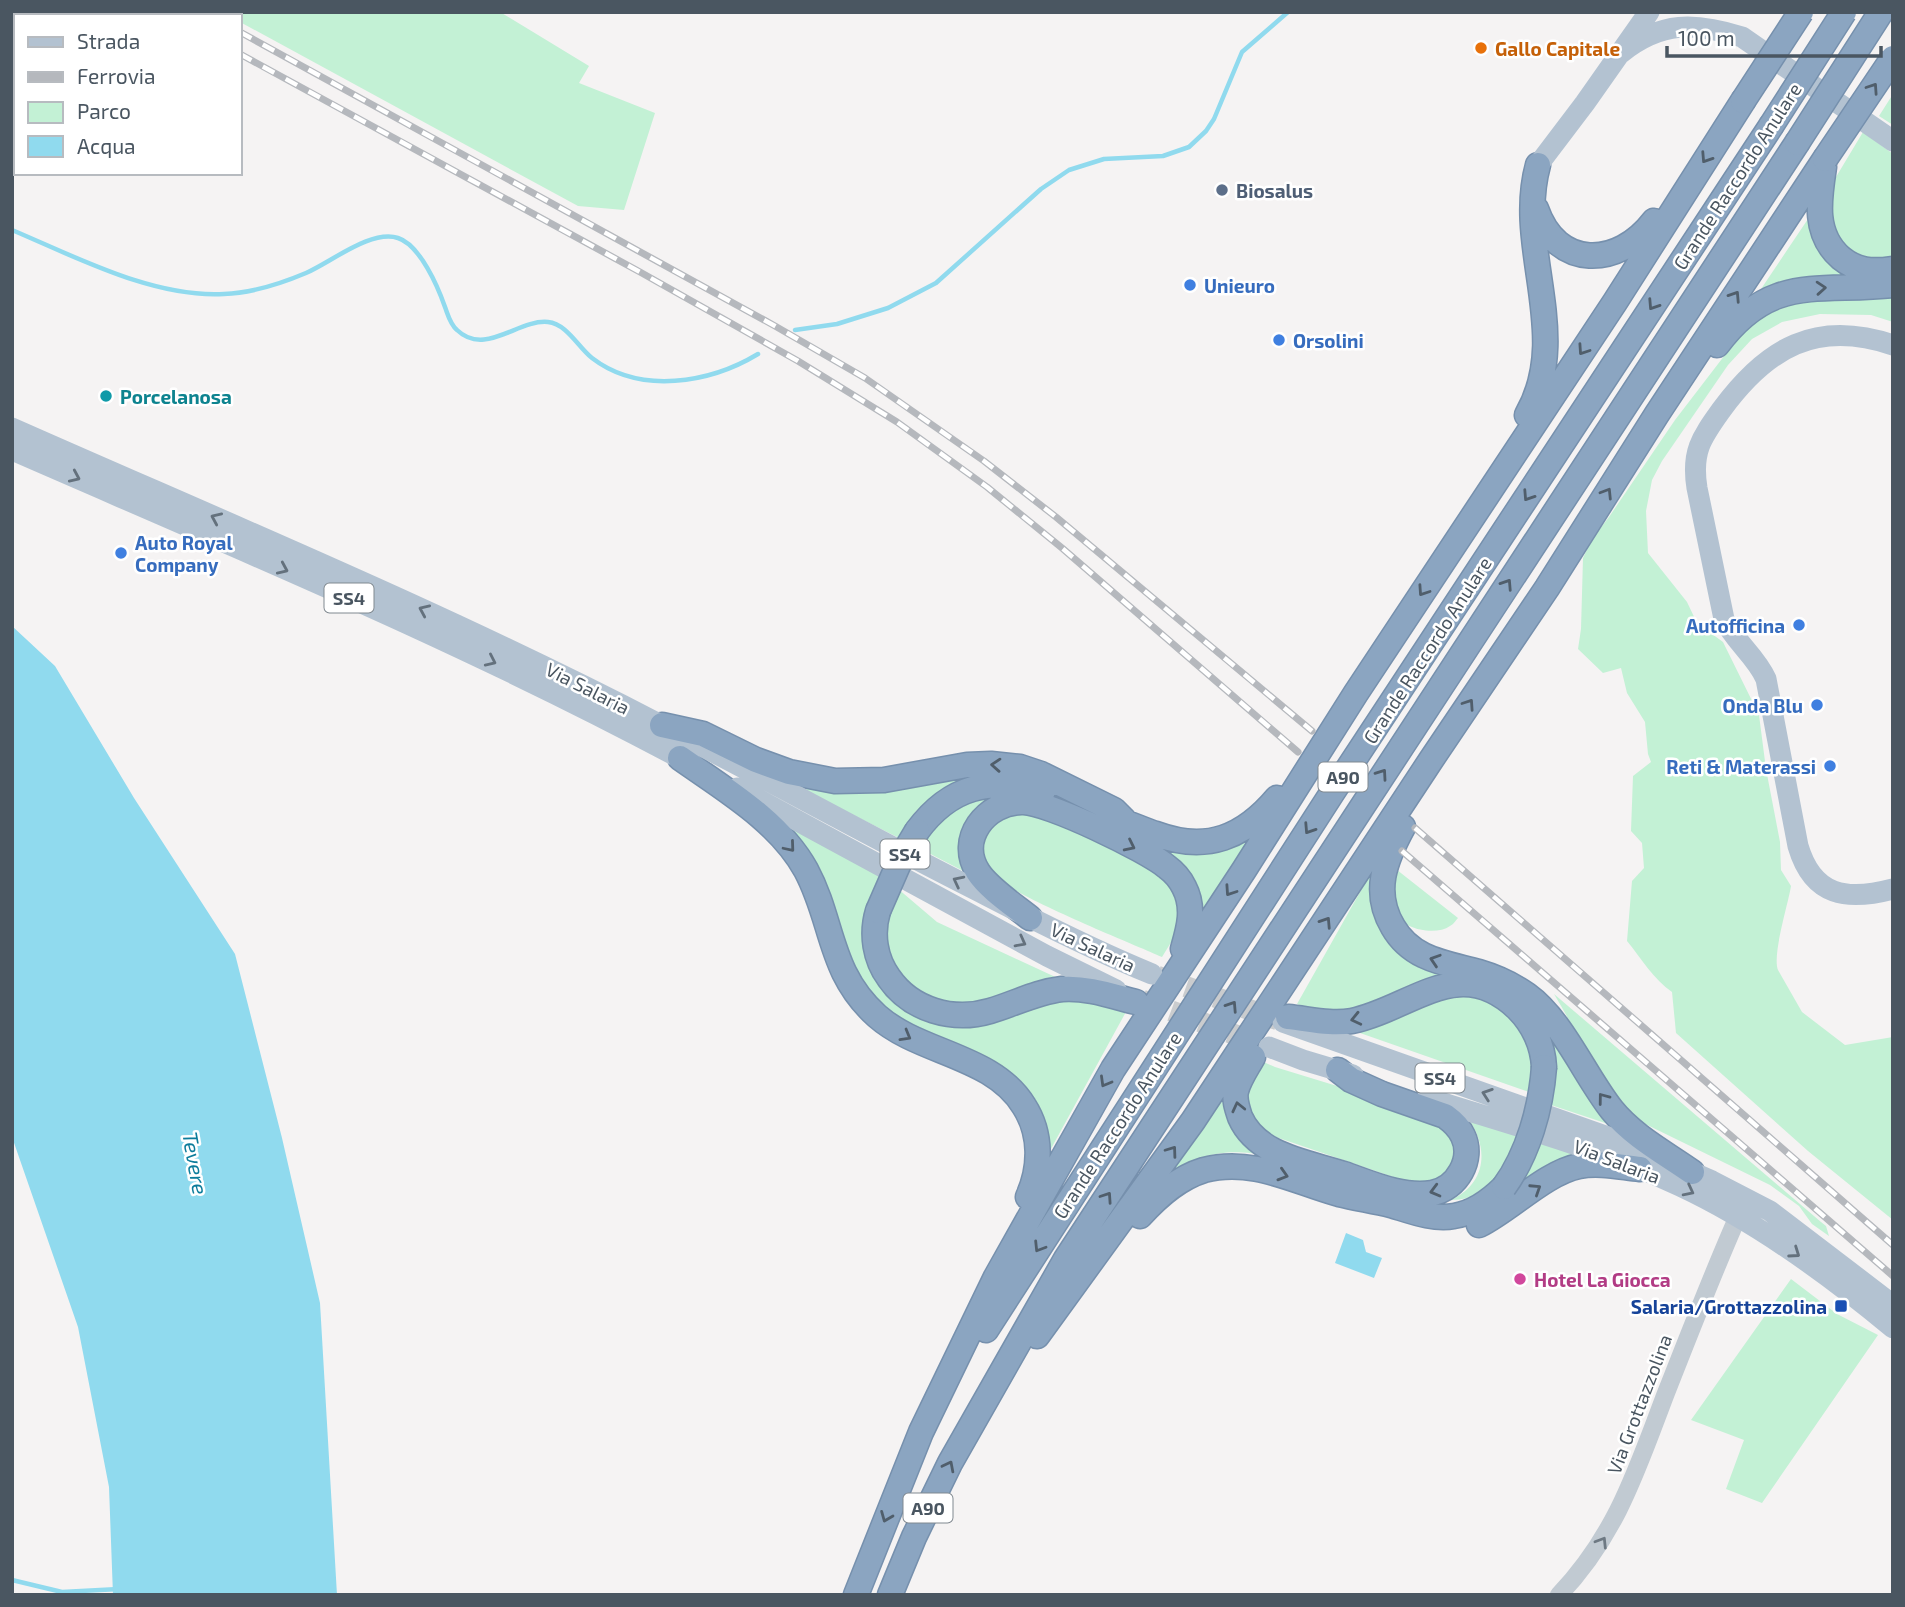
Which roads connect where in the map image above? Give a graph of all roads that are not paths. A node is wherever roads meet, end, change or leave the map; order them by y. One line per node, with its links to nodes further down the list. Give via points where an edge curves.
1 (1649, 12): 7 (main road)
2 (1719, 12): 6 (main road)
3 (1801, 12): 12 (highway, Grande Raccordo Anulare, one-way to 12, bridge)
4 (1844, 12): 45 (highway, Grande Raccordo Anulare / A90, one-way to 45, bridge, via 1324,805)
5 (1881, 12): 44 (highway, Grande Raccordo Anulare / A90, one-way to 5, bridge, via 1066,1259)
6 (1742, 37): 7 (main road, via 1675,27 1649,35); 9 (main road)
7 (1621, 53): 11 (main road)
8 (1893, 58): 10 (highway, Grande Raccordo Anulare, one-way to 8, bridge)
9 (1893, 141)
10 (1825, 159): 16 (highway, via 1819,205 1827,241 1854,267 1868,271); 19 (highway, Grande Raccordo Anulare, one-way to 10)
11 (1538, 165): 13 (highway)
12 (1682, 194): 15 (highway, via 1627,246 1602,254); 22 (highway, Grande Raccordo Anulare, one-way to 22)
13 (1532, 197): 14 (highway); 15 (highway, via 1545,230)
14 (1535, 242): 15 (highway); 22 (highway, via 1547,326 1545,363 1535,398)
15 (1571, 253)
16 (1893, 268)
17 (1893, 285): 19 (highway, one-way to 17, via 1688,384 1736,323 1769,300 1808,289)
18 (1893, 345): 28 (main road, via 1833,336 1807,340 1773,355 1741,384 1702,437 1695,469 1724,619 1766,679 1805,866 1825,887 1847,895)
19 (1657, 414): 25 (highway, Grande Raccordo Anulare, one-way to 19, via 1547,589)
20 (12, 428): 23 (main road, Via Salaria / SS4, one-way to 20, via 486,638)
21 (12, 450): 24 (main road, Via Salaria / SS4, one-way to 24, via 480,656)
22 (1488, 494): 26 (highway, Grande Raccordo Anulare, one-way to 26)
23 (662, 725): 27 (highway, one-way to 23, via 1114,810 1020,768 967,765 884,780 814,779 765,764 703,734); 29 (main road, Via Salaria / SS4, one-way to 23)
24 (680, 758): 32 (main road, Via Salaria / SS4, one-way to 32); 41 (highway, one-way to 41, via 737,799 792,850 814,888 844,974 871,1010 913,1040 995,1077 1026,1108 1036,1134 1037,1165)
25 (1431, 760): 30 (highway, Grande Raccordo Anulare, one-way to 25); 37 (highway, one-way to 25, via 1622,1122 1535,1002 1500,980 1427,959 1392,927 1382,902 1383,874)
26 (1307, 772): 27 (highway, via 1291,781 1255,822 1220,839 1174,840); 31 (highway, Grande Raccordo Anulare, one-way to 31, via 1244,870)
27 (1124, 820): 32 (highway, bridge, via 1026,787 988,786 953,796 917,831 892,876 878,911 875,946 884,971 902,994 928,1009 978,1014 1063,989)
28 (1893, 889)
29 (1030, 918): 31 (main road, Via Salaria / SS4); 31 (highway, one-way to 31, via 982,877 973,859 979,823 995,807 1013,802 1052,808 1160,861 1177,876 1188,897 1190,917 1182,950)
30 (1299, 964): 35 (highway, one-way to 30, via 1451,1121 1464,1138 1465,1148 1464,1165 1454,1181 1433,1193 1389,1188 1272,1150 1249,1132 1238,1110 1237,1088 1278,1014); 40 (highway, Grande Raccordo Anulare, one-way to 30)
31 (1161, 976): 41 (highway, Grande Raccordo Anulare, one-way to 41)
32 (1137, 1000)
33 (1286, 1019): 37 (main road, Via Salaria / SS4, one-way to 33); 38 (highway, one-way to 33, bridge, via 1428,1215 1449,1217 1476,1209 1504,1187 1529,1137 1541,1094 1544,1067 1540,1044 1522,1014 1501,997 1474,985 1440,986 1353,1020)
34 (1269, 1047): 35 (main road, Via Salaria / SS4)
35 (1338, 1070): 36 (main road, Via Salaria / SS4)
36 (1640, 1169): 38 (highway, one-way to 36, via 1419,1227 1447,1232 1481,1224 1574,1168); 39 (main road, Via Salaria / SS4, one-way to 39)
37 (1692, 1172): 39 (main road, Via Salaria / SS4)
38 (1340, 1194): 40 (highway, one-way to 38, via 1163,1193 1208,1169 1262,1169)
39 (1742, 1207): 42 (main road, Via Salaria, via 1803,1235); 43 (main road, Via Salaria, one-way to 43); 48 (street, Via Grottazzolina, one-way to 39, via 1594,1554 1625,1498)
40 (1092, 1262): 44 (highway, Grande Raccordo Anulare)
41 (996, 1277): 45 (highway, Grande Raccordo Anulare)
42 (1893, 1305)
43 (1893, 1328)
44 (972, 1423): 47 (highway, Grande Raccordo Anulare / A90, one-way to 44, via 923,1516)
45 (922, 1432): 46 (highway, Grande Raccordo Anulare / A90, one-way to 46)
46 (856, 1595)
47 (890, 1595)
48 (1559, 1595)

